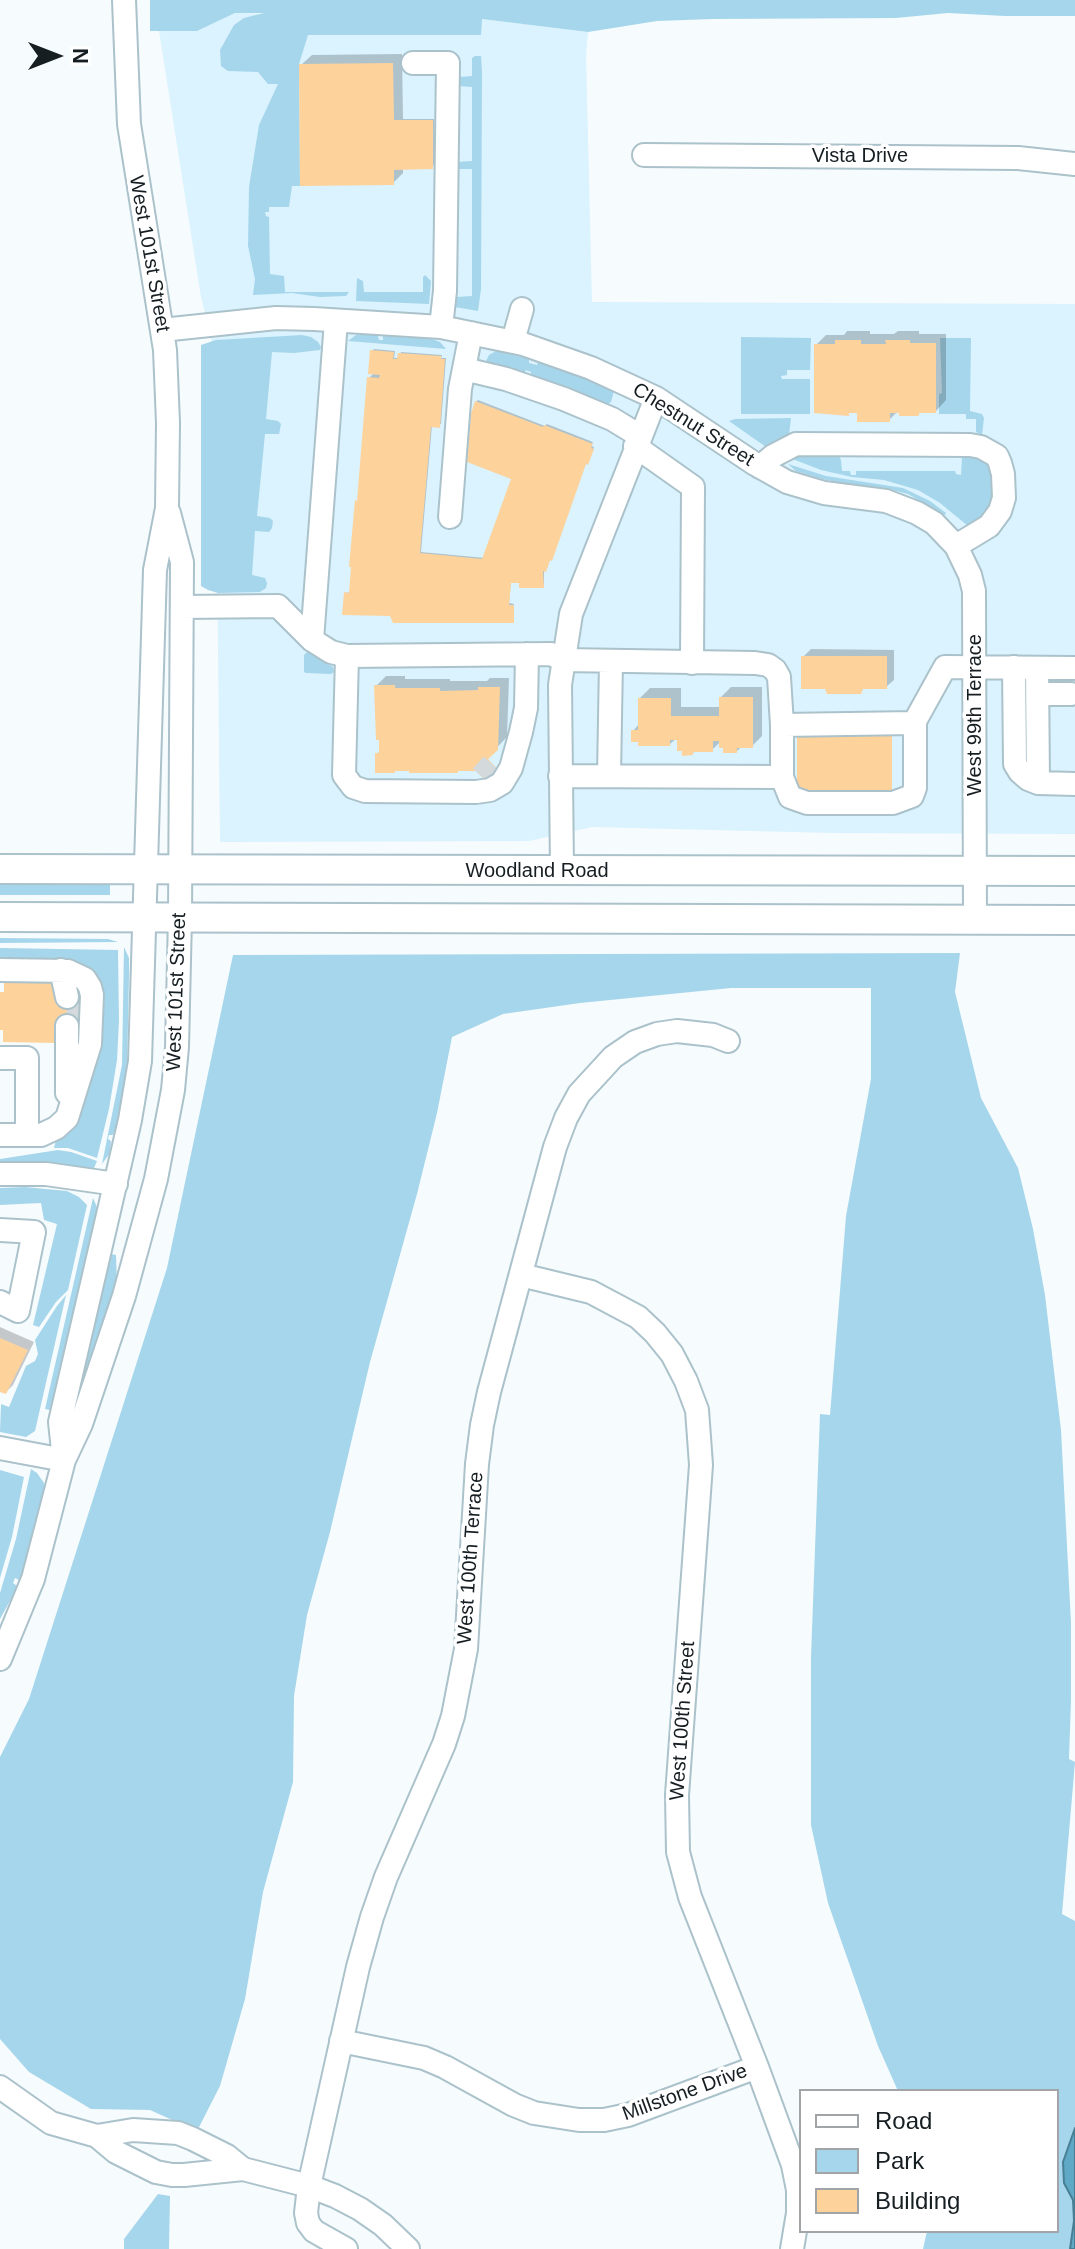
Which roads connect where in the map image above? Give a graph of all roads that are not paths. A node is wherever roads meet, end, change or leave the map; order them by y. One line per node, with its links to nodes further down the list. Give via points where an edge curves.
1 (124, 0): 8 (street, West 101st Street, via 131,138)
2 (413, 63): 7 (street, via 448,63)
3 (644, 155): 4 (street, Vista Drive, via 1018,158)
4 (1075, 164)
5 (522, 309): 10 (street)
6 (336, 321): 7 (street, Chestnut Street); 8 (street, Chestnut Street, via 276,318); 20 (street)
7 (441, 327): 9 (street, Chestnut Street)
8 (162, 330): 15 (street, West 101st Street)
9 (471, 333): 10 (street, Chestnut Street); 11 (street)
10 (513, 341): 12 (street, Chestnut Street, via 560,355)
11 (464, 369): 13 (street, via 564,399 612,419); 16 (street)
12 (656, 398): 13 (street); 14 (street, Chestnut Street)
13 (638, 441): 23 (street, via 571,614); 25 (street, via 693,487)
14 (760, 467): 17 (street, Chestnut Street, via 824,493 902,506); 18 (street, via 796,444 981,447 997,456 1004,498 989,526)
15 (167, 508): 19 (street, West 101st Street, via 182,562); 44 (street, West 101st Street, via 155,570)
16 (450, 517)
17 (934, 523): 18 (street, West 99th Terrace)
18 (956, 546): 26 (street, West 99th Terrace, via 974,591)
19 (182, 607): 20 (street, via 278,606); 45 (street, West 101st Street)
20 (312, 640): 22 (street)
21 (527, 654): 22 (street); 23 (street); 32 (street)
22 (347, 656): 42 (street, via 344,775 353,787 365,791)
23 (563, 660): 24 (street); 33 (street)
24 (611, 661): 25 (street); 38 (street)
25 (692, 663): 35 (street, via 768,665 779,677)
26 (975, 667): 27 (street); 34 (street, via 945,667); 47 (street, West 99th Terrace)
27 (1014, 667): 28 (street); 40 (street, via 1015,764)
28 (1037, 668): 29 (street); 30 (street)
29 (1075, 668)
30 (1038, 694): 31 (street); 40 (street)
31 (1071, 694)
32 (526, 708): 33 (street); 36 (street)
33 (561, 709): 37 (street)
34 (915, 722): 35 (street); 39 (street, via 912,796 893,803 807,803 790,797)
35 (782, 725): 39 (street)
36 (521, 732): 42 (street, via 469,785); 42 (street, via 502,783 490,790)
37 (560, 776): 38 (street); 46 (street)
38 (609, 776): 39 (street)
39 (782, 777)
40 (1038, 783): 41 (street)
41 (1075, 784)
42 (448, 791)
43 (0, 869): 44 (main road, Woodland Road)
44 (146, 869): 45 (main road, Woodland Road); 50 (street, West 101st Street)
45 (180, 870): 46 (main road, Woodland Road); 51 (street, West 101st Street)
46 (562, 871): 47 (main road, Woodland Road)
47 (976, 871): 48 (main road, Woodland Road); 52 (street, West 99th Terrace)
48 (1075, 871)
49 (0, 917): 50 (main road)
50 (144, 917): 51 (main road); 64 (street, West 101st Street, via 140,1061)
51 (180, 917): 52 (main road); 69 (street, West 101st Street, via 177,1047 156,1179 124,1296)
52 (975, 920): 53 (main road)
53 (1075, 920)
54 (0, 970): 55 (street)
55 (61, 970): 56 (street, via 76,987); 60 (street, via 85,979 92,995 90,1044)
56 (72, 997)
57 (72, 1026): 60 (street)
58 (728, 1041): 66 (street, West 100th Terrace, via 696,1031 657,1034 635,1042 596,1074 579,1094 555,1147)
59 (0, 1058): 62 (street, via 27,1058)
60 (67, 1118): 62 (street, via 41,1135)
61 (0, 1135): 62 (street)
62 (27, 1135)
63 (0, 1174): 64 (street)
64 (116, 1184): 69 (street, West 101st Street, via 60,1422)
65 (0, 1230): 67 (street, via 34,1232 18,1311)
66 (521, 1275): 71 (street, West 100th Terrace, via 482,1425 466,1649 456,1704 372,1917); 72 (street, West 100th Street, via 591,1292 638,1317 672,1354 697,1410 701,1465 677,1795 678,1852 690,1897)
67 (0, 1302)
68 (0, 1448): 69 (street)
69 (64, 1460): 70 (street, West 101st Street, via 33,1579)
70 (0, 1659)
71 (341, 2041): 72 (street, Millstone Drive, via 424,2058 514,2105 579,2120 628,2115); 76 (street, West 100th Terrace)
72 (757, 2067): 79 (street, West 100th Street, via 798,2190)
73 (0, 2087): 74 (street, via 51,2123)
74 (97, 2136): 75 (street, via 133,2130 178,2133); 75 (street, via 156,2172)
75 (243, 2169): 76 (street)
76 (309, 2186): 77 (street, West 100th Terrace, via 308,2223); 78 (street, via 360,2209)
77 (346, 2249)
78 (408, 2249)
79 (792, 2249)

